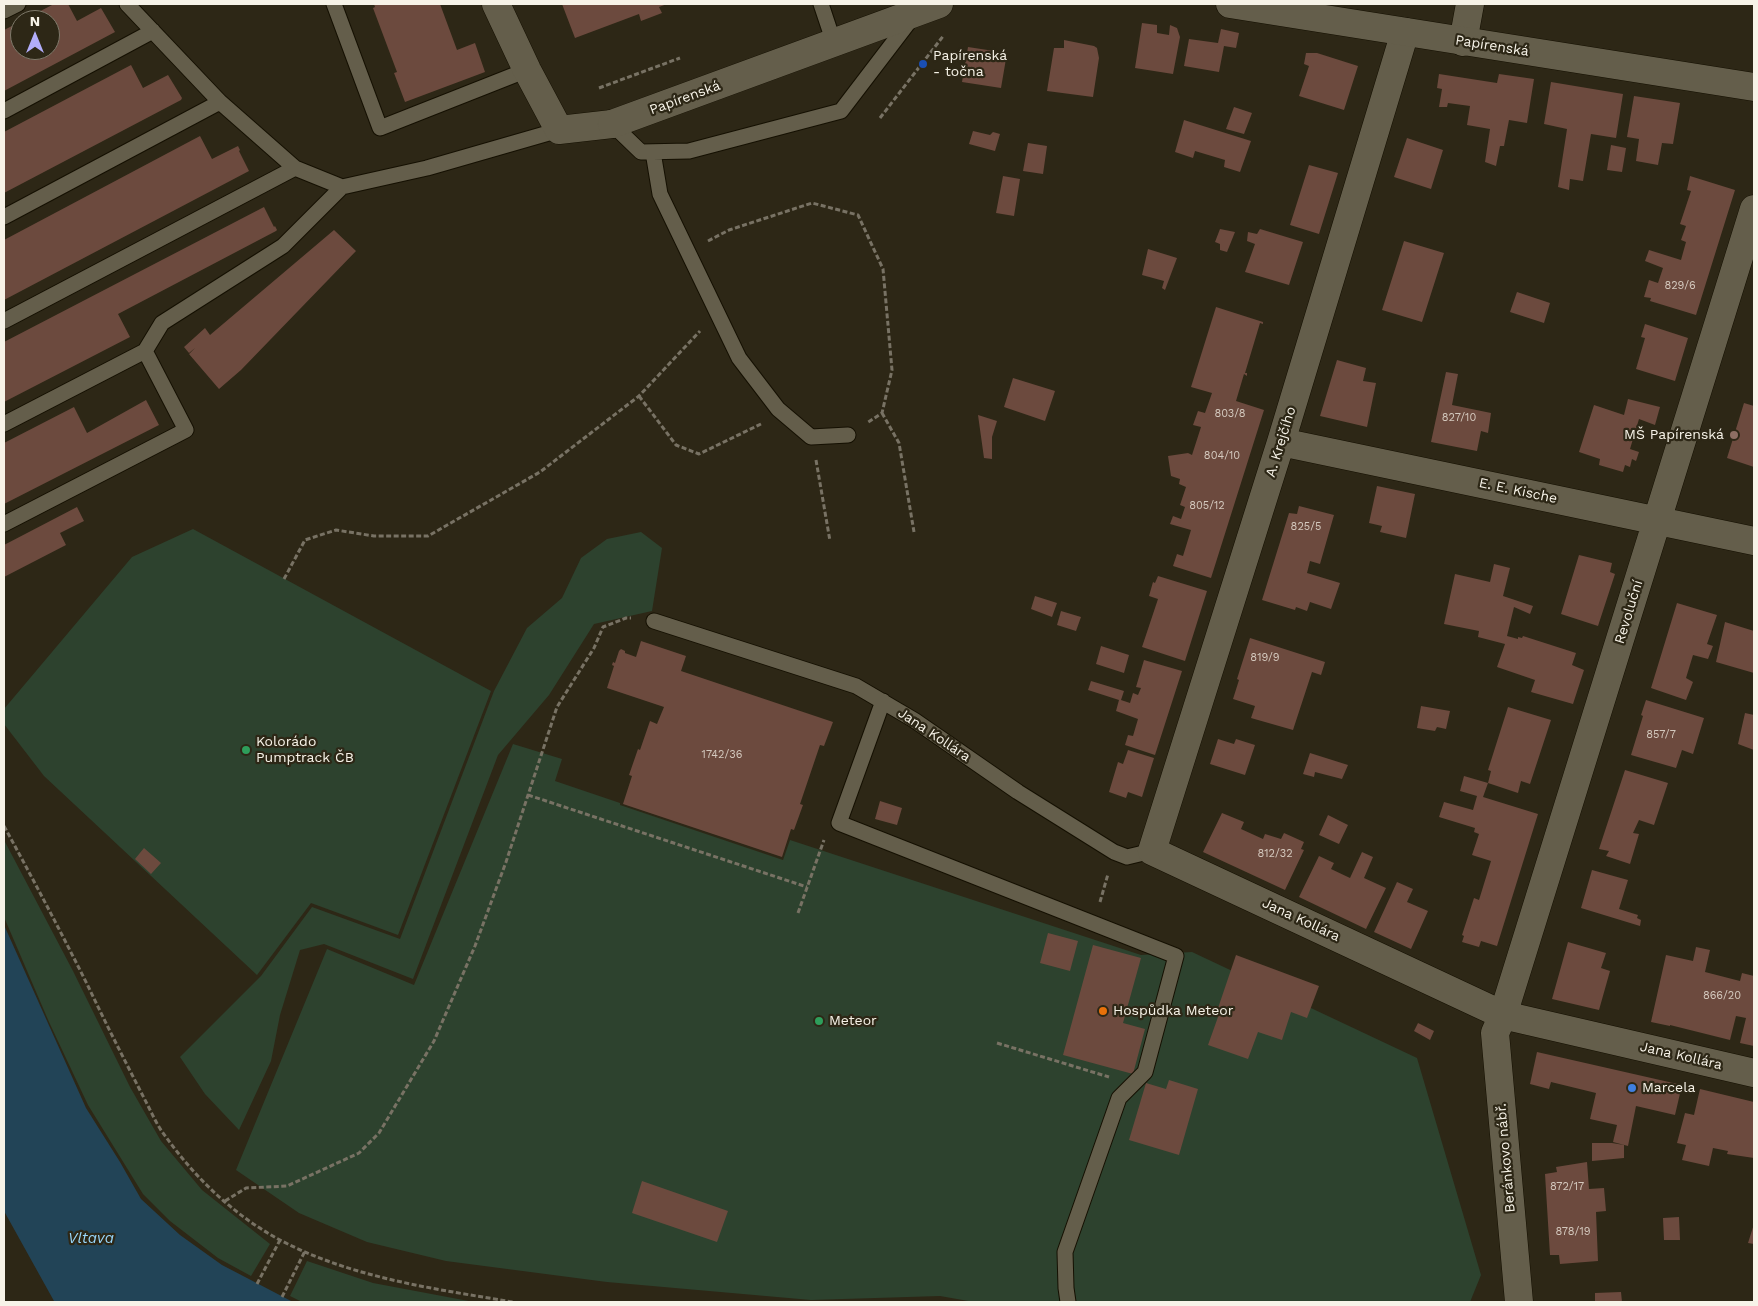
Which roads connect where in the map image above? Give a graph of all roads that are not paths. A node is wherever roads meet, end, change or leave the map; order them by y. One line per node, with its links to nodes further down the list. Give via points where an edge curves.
1 (18, 4): 9 (lane)
2 (127, 4): 10 (lane)
3 (334, 4): 14 (lane, via 380,128)
4 (496, 4): 14 (street)
5 (821, 4): 13 (lane)
6 (1230, 4): 11 (street, Papírenská)
7 (1470, 4): 12 (street)
8 (928, 9): 13 (street, Papírenská); 20 (lane, via 841,111 689,152)
9 (4, 11)
10 (153, 31): 16 (lane); 17 (lane)
11 (1405, 32): 12 (street, Papírenská); 29 (street, A. Krejčího)
12 (1463, 42): 15 (street, Papírenská)
13 (834, 43): 18 (street, Papírenská)
14 (527, 70): 19 (street)
15 (1754, 87)
16 (220, 102): 21 (lane); 24 (lane)
17 (4, 111)
18 (612, 124): 19 (street, Papírenská); 20 (lane, via 641,152)
19 (559, 130): 22 (lane, via 427,168)
20 (653, 152): 28 (lane, via 660,194 739,358 778,409 811,437)
21 (294, 168): 22 (lane); 25 (lane)
22 (342, 187): 26 (lane, via 284,246 162,323)
23 (1754, 209): 30 (street, Revoluční)
24 (4, 216)
25 (4, 321)
26 (145, 351): 27 (lane); 31 (lane, via 186,430)
27 (4, 424)
28 (848, 435)
29 (1281, 442): 30 (street, E. E. Kische); 35 (street, A. Krejčího)
30 (1658, 520): 32 (street, E. E. Kische); 36 (street, Revoluční)
31 (4, 524)
32 (1754, 541)
33 (654, 621): 34 (lane, Jana Kollára, via 856,686)
34 (883, 701): 35 (lane, Jana Kollára, via 1114,852 1127,857); 38 (lane, Jana Kollára, via 839,823 1176,956 1145,1072 1119,1098 1065,1252)
35 (1152, 851): 36 (street, Jana Kollára)
36 (1503, 1015): 37 (street, Jana Kollára); 39 (street, Beránkovo nábř., via 1495,1033)
37 (1754, 1073)
38 (1068, 1302)
39 (1519, 1302)

